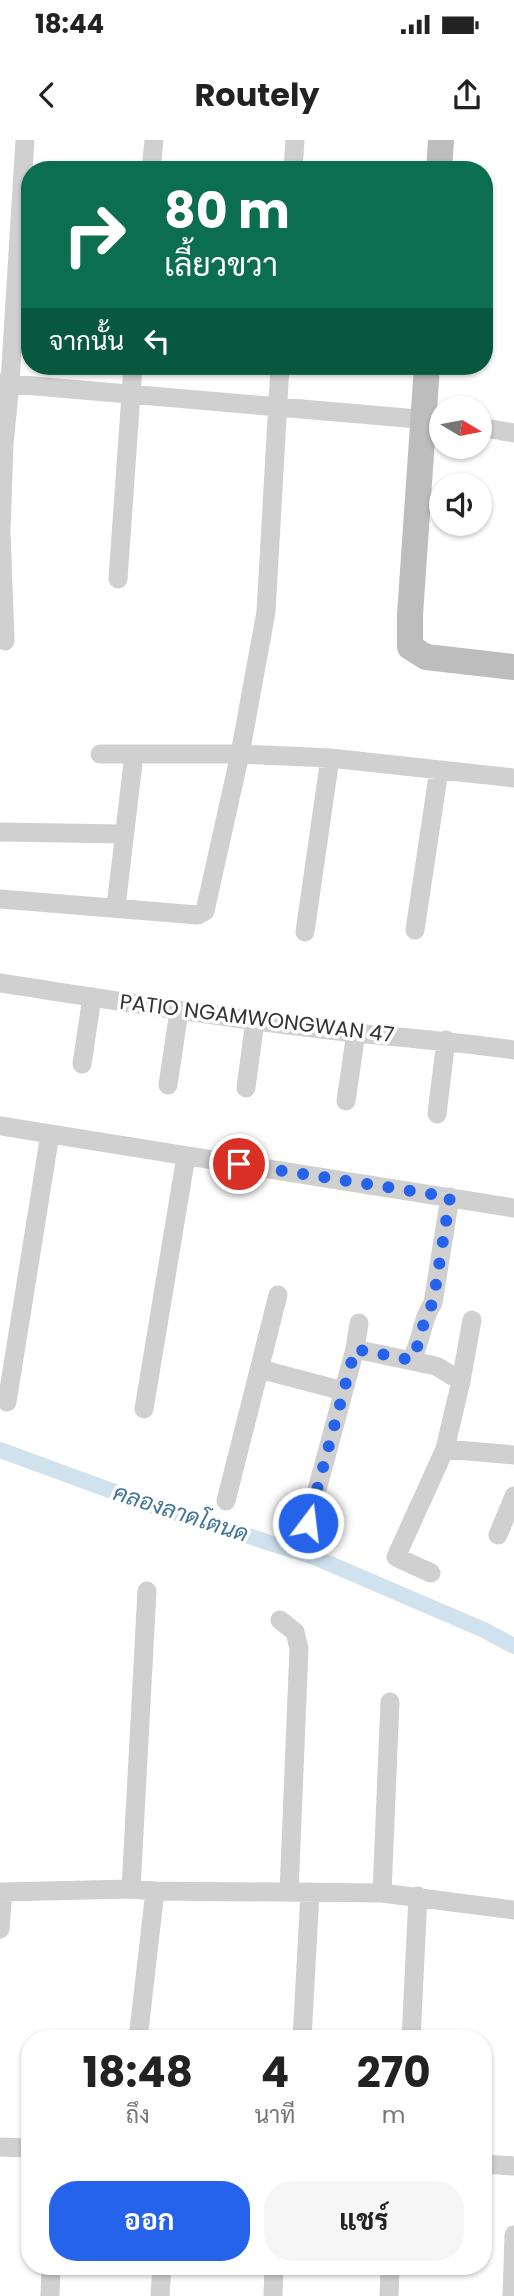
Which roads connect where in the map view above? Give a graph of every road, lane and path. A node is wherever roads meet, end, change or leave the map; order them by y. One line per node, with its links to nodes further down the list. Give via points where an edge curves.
1 (25, 140): 5 (street)
2 (154, 140): 6 (street)
3 (295, 140): 7 (street)
4 (441, 140): 8 (street)
5 (23, 161)
6 (152, 161)
7 (294, 161)
8 (440, 161)
9 (21, 183): 10 (street)
10 (7, 335): 14 (street)
11 (132, 375): 15 (street)
12 (279, 375): 17 (street)
13 (428, 375): 16 (street)
14 (5, 383): 15 (street); 22 (street)
15 (130, 394): 17 (street); 23 (street)
16 (430, 396)
17 (277, 406): 18 (street); 28 (street, via 268,593)
18 (429, 420)
19 (492, 429): 20 (street)
20 (514, 433)
21 (429, 451): 25 (street, via 410,647 426,657)
22 (1, 531): 24 (street)
23 (118, 579)
24 (5, 641)
25 (514, 667)
26 (100, 754): 27 (street)
27 (134, 754): 28 (street); 33 (street)
28 (240, 754): 29 (street); 35 (street, via 205,911 198,915)
29 (330, 758): 30 (street); 37 (street)
30 (439, 770): 31 (street); 36 (street)
31 (514, 778)
32 (0, 832): 33 (street)
33 (124, 834): 35 (street)
34 (0, 899): 35 (street)
35 (116, 907)
36 (415, 930)
37 (305, 932)
38 (0, 983): 39 (street, PATIO NGAMWONGWAN 47)
39 (92, 998): 40 (street, PATIO NGAMWONGWAN 47); 45 (street)
40 (179, 1011): 41 (street, PATIO NGAMWONGWAN 47); 46 (street)
41 (255, 1020): 42 (street, PATIO NGAMWONGWAN 47); 47 (street)
42 (356, 1033): 43 (street, PATIO NGAMWONGWAN 47); 48 (street)
43 (446, 1040): 44 (street, PATIO NGAMWONGWAN 47); 49 (street)
44 (514, 1050)
45 (82, 1064)
46 (168, 1085)
47 (246, 1088)
48 (346, 1101)
49 (437, 1114)
50 (0, 1126): 51 (street)
51 (50, 1134): 52 (street); 65 (street)
52 (186, 1156): 53 (street); 66 (street)
53 (450, 1197): 54 (street); 56 (street)
54 (514, 1208)
55 (278, 1295): 62 (street)
56 (433, 1303): 60 (street); 61 (street, via 437,1315 431,1349)
57 (472, 1320): 63 (street)
58 (359, 1322): 59 (street)
59 (355, 1349): 60 (street); 64 (street)
60 (411, 1360): 61 (street)
61 (436, 1366): 63 (street)
62 (260, 1369): 64 (street); 70 (street)
63 (461, 1381): 67 (street)
64 (343, 1391): 71 (street)
65 (7, 1402)
66 (144, 1409)
67 (445, 1450): 68 (street); 73 (street, via 396,1557)
68 (514, 1455)
69 (514, 1496): 72 (street)
70 (226, 1500)
71 (308, 1523)
72 (499, 1535)
73 (431, 1573)
74 (147, 1591): 77 (street)
75 (280, 1620): 80 (street, via 295,1632 299,1648)
76 (390, 1702): 82 (street)
77 (131, 1889): 78 (street); 79 (street)
78 (155, 1891): 80 (street); 86 (street)
79 (1, 1892): 85 (street)
80 (289, 1892): 81 (street)
81 (310, 1892): 82 (street); 87 (street)
82 (382, 1894): 83 (street)
83 (418, 1896): 84 (street); 88 (street)
84 (514, 1910)
85 (0, 1929)
86 (139, 2030)
87 (302, 2030)
88 (411, 2030)
89 (0, 2147): 90 (street)
90 (21, 2148)
91 (492, 2165): 92 (street)
92 (514, 2166)
93 (514, 2235): 102 (street)
94 (51, 2275): 98 (street)
95 (161, 2275): 99 (street)
96 (274, 2275): 100 (street)
97 (390, 2275): 101 (street)
98 (50, 2296)
99 (160, 2296)
100 (273, 2296)
101 (389, 2296)
102 (512, 2296)

